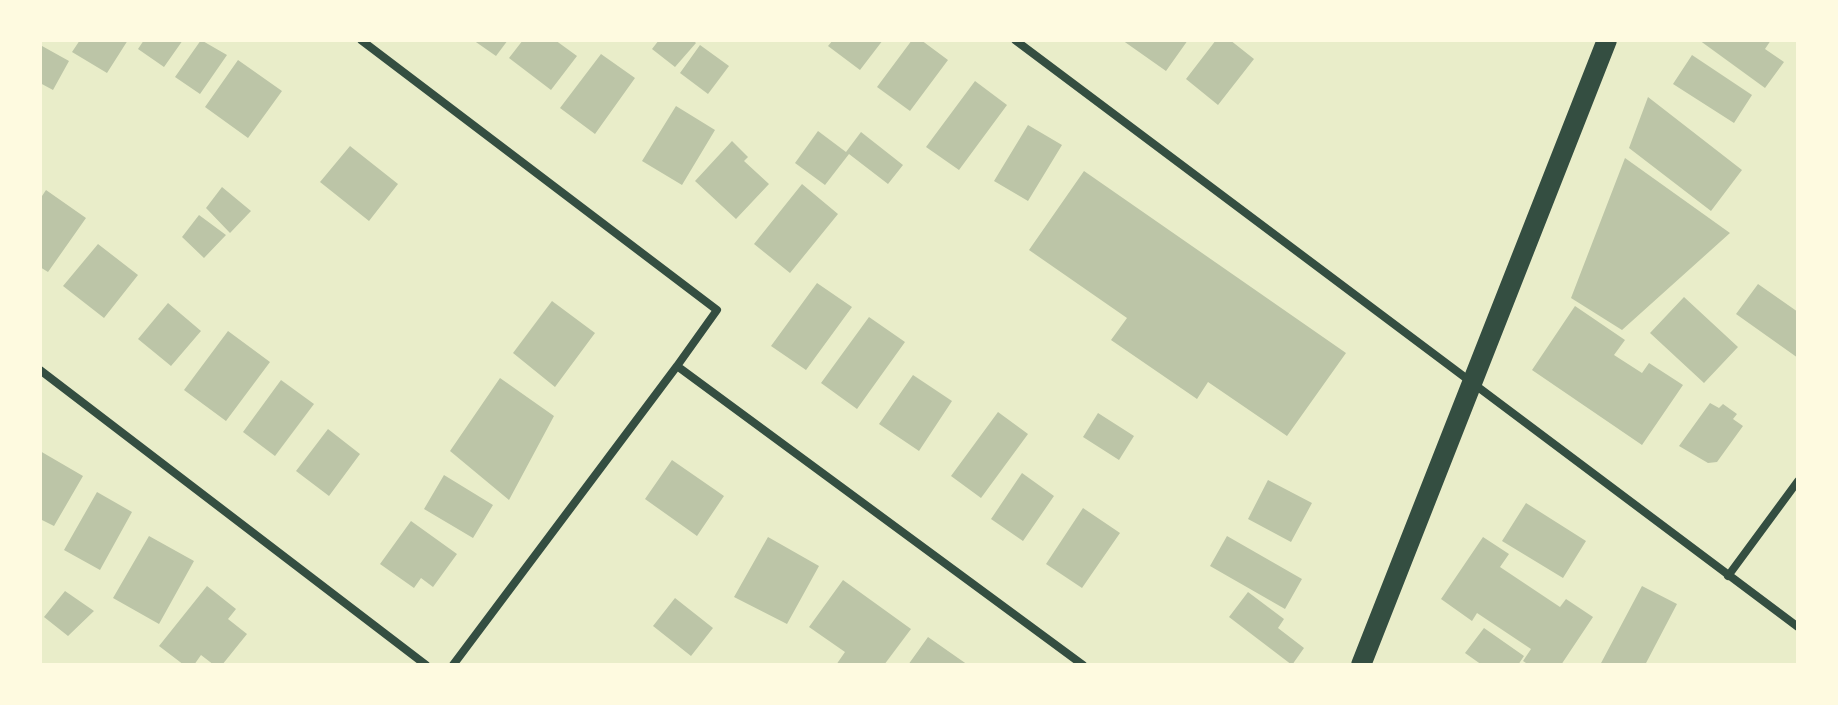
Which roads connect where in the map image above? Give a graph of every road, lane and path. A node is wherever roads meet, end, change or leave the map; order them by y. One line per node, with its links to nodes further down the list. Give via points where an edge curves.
1 (361, 40): 4 (street, via 717,310)
2 (1015, 40): 6 (street)
3 (1607, 40): 6 (main road)
4 (677, 366): 11 (street); 12 (street)
5 (40, 370): 10 (street)
6 (1474, 381): 8 (street); 13 (main road)
7 (1798, 481): 8 (street)
8 (1728, 576): 9 (street)
9 (1798, 627)
10 (426, 665)
11 (453, 665)
12 (1083, 665)
13 (1361, 665)

